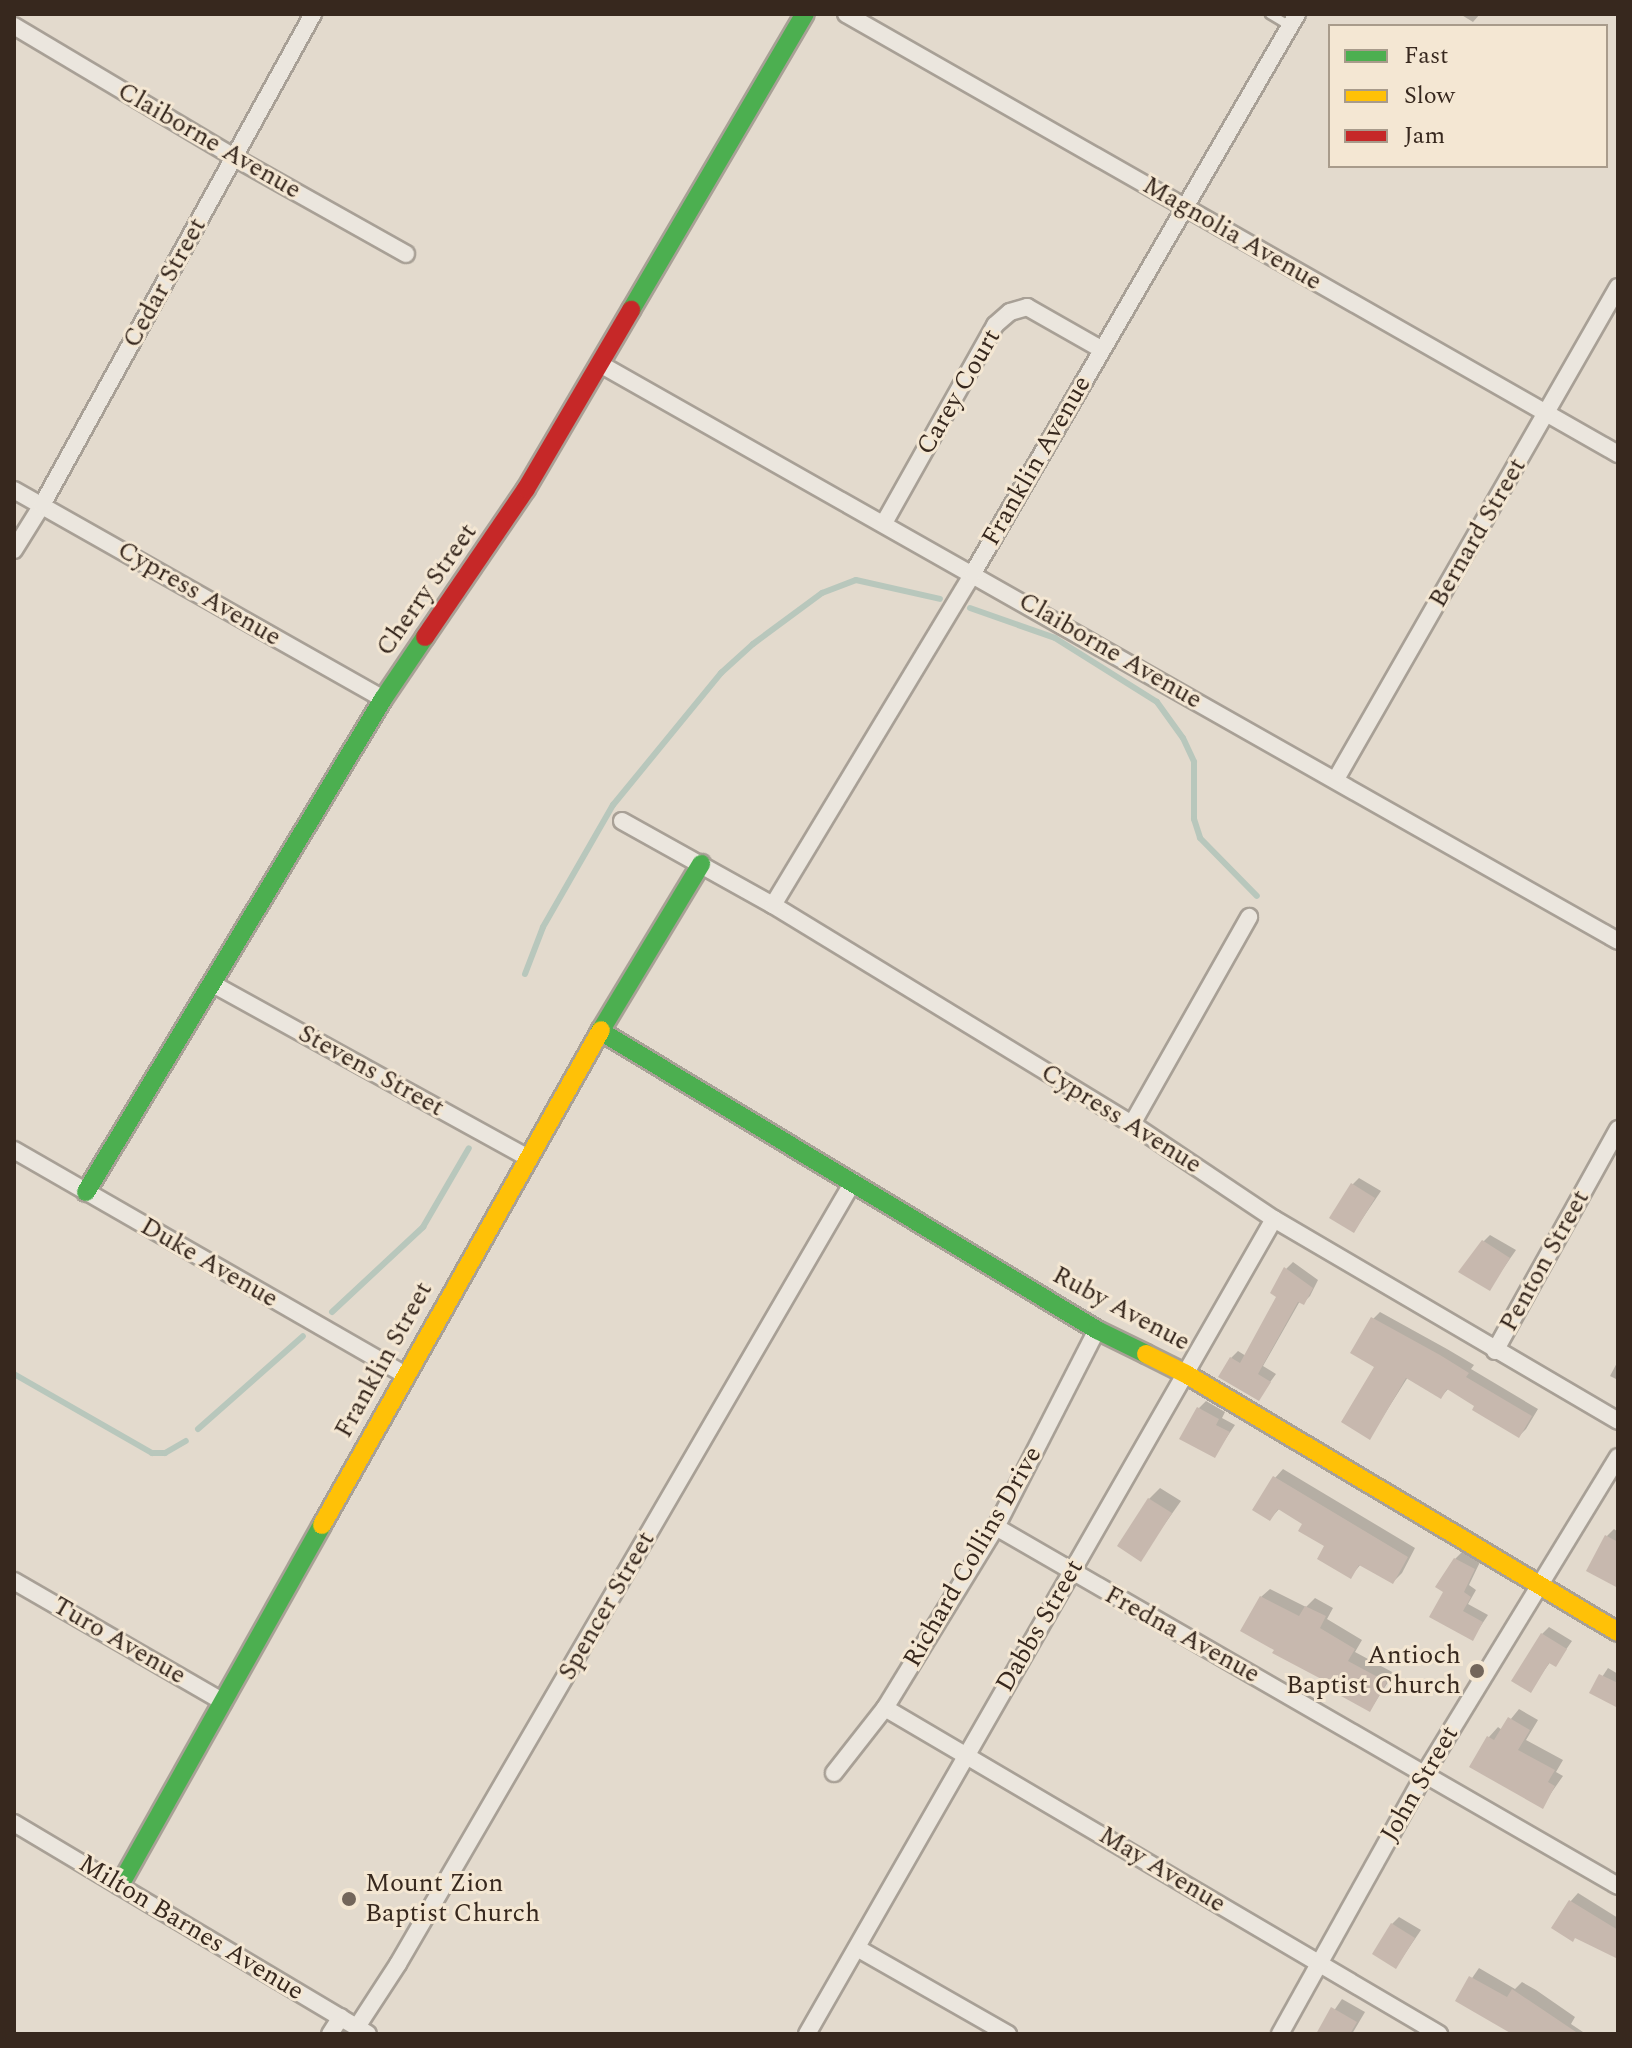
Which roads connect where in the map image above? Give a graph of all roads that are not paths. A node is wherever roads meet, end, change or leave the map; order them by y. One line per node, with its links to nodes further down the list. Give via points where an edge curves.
1 (313, 14): 7 (street, Cedar Street)
2 (805, 14): 12 (street, Cherry Street)
3 (846, 14): 8 (street, Magnolia Avenue)
4 (1270, 14): 5 (lane)
5 (1293, 20): 8 (street, Franklin Avenue)
6 (14, 26): 7 (street, Claiborne Avenue)
7 (235, 158): 9 (street, Claiborne Avenue); 16 (street, Cedar Street)
8 (1187, 209): 11 (street, Franklin Avenue); 13 (street, Magnolia Avenue)
9 (406, 254)
10 (1618, 287): 13 (street, Bernard Street)
11 (1101, 349): 17 (street, Carey Court, via 1027,307 1010,312 995,325); 19 (street, Franklin Avenue)
12 (600, 364): 17 (street, Claiborne Avenue); 20 (street, Cherry Street, via 492,543)
13 (1547, 412): 14 (street, Magnolia Avenue); 21 (street, Bernard Street)
14 (1618, 454)
15 (14, 490): 16 (street, Cypress Avenue)
16 (42, 505): 18 (street, Cedar Street); 20 (street, Cypress Avenue)
17 (884, 523): 19 (street, Claiborne Avenue)
18 (14, 550)
19 (973, 573): 21 (street, Claiborne Avenue); 24 (street, Franklin Avenue)
20 (383, 699): 27 (street, Cherry Street)
21 (1336, 779): 26 (street, Claiborne Avenue)
22 (622, 821): 23 (street, Cypress Avenue)
23 (701, 864): 24 (street, Cypress Avenue); 28 (street, Franklin Street)
24 (773, 905): 29 (street, Cypress Avenue)
25 (1249, 917): 29 (street)
26 (1618, 941)
27 (213, 984): 32 (street, Stevens Street); 34 (street, Cherry Street)
28 (600, 1031): 32 (street, Franklin Street); 33 (street, Ruby Avenue)
29 (1132, 1124): 35 (street, Cypress Avenue)
30 (1618, 1129): 37 (street, Penton Street)
31 (14, 1150): 34 (street, Duke Avenue)
32 (528, 1158): 39 (street, Franklin Street)
33 (853, 1182): 36 (street, Ruby Avenue); 58 (street, Spencer Street)
34 (86, 1192): 39 (street, Duke Avenue)
35 (1274, 1219): 37 (street, Cypress Avenue); 38 (street, Dabbs Street)
36 (1097, 1330): 38 (street, Ruby Avenue); 42 (street, Richard Collins Drive)
37 (1495, 1351): 40 (street, Cypress Avenue)
38 (1186, 1374): 43 (street, Dabbs Street); 45 (street, Ruby Avenue)
39 (405, 1375): 47 (street, Franklin Street)
40 (1618, 1421)
41 (1618, 1457): 45 (street, John Street)
42 (996, 1527): 43 (street, Fredna Avenue); 48 (street, Richard Collins Drive)
43 (1072, 1573): 49 (street, Dabbs Street); 51 (street, Fredna Avenue)
44 (14, 1581): 47 (street, Turo Avenue)
45 (1541, 1587): 46 (street, Ruby Avenue); 51 (street, John Street)
46 (1618, 1632)
47 (224, 1702): 53 (street, Franklin Street)
48 (885, 1708): 49 (street, May Avenue); 50 (street, Richard Collins Drive)
49 (966, 1754): 55 (street, Dabbs Street); 56 (street, May Avenue)
50 (834, 1773)
51 (1425, 1773): 54 (street, Fredna Avenue); 56 (street, John Street)
52 (14, 1823): 53 (street, Milton Barnes Avenue)
53 (120, 1885): 57 (street, Milton Barnes Avenue)
54 (1618, 1886)
55 (857, 1948): 60 (street, Dabbs Street); 61 (street)
56 (1318, 1963): 62 (street, John Street); 63 (street, May Avenue)
57 (341, 2017): 58 (street, Milton Barnes Avenue); 59 (street)
58 (362, 2030)
59 (330, 2034)
60 (807, 2034)
61 (1008, 2034)
62 (1280, 2034)
63 (1439, 2034)

